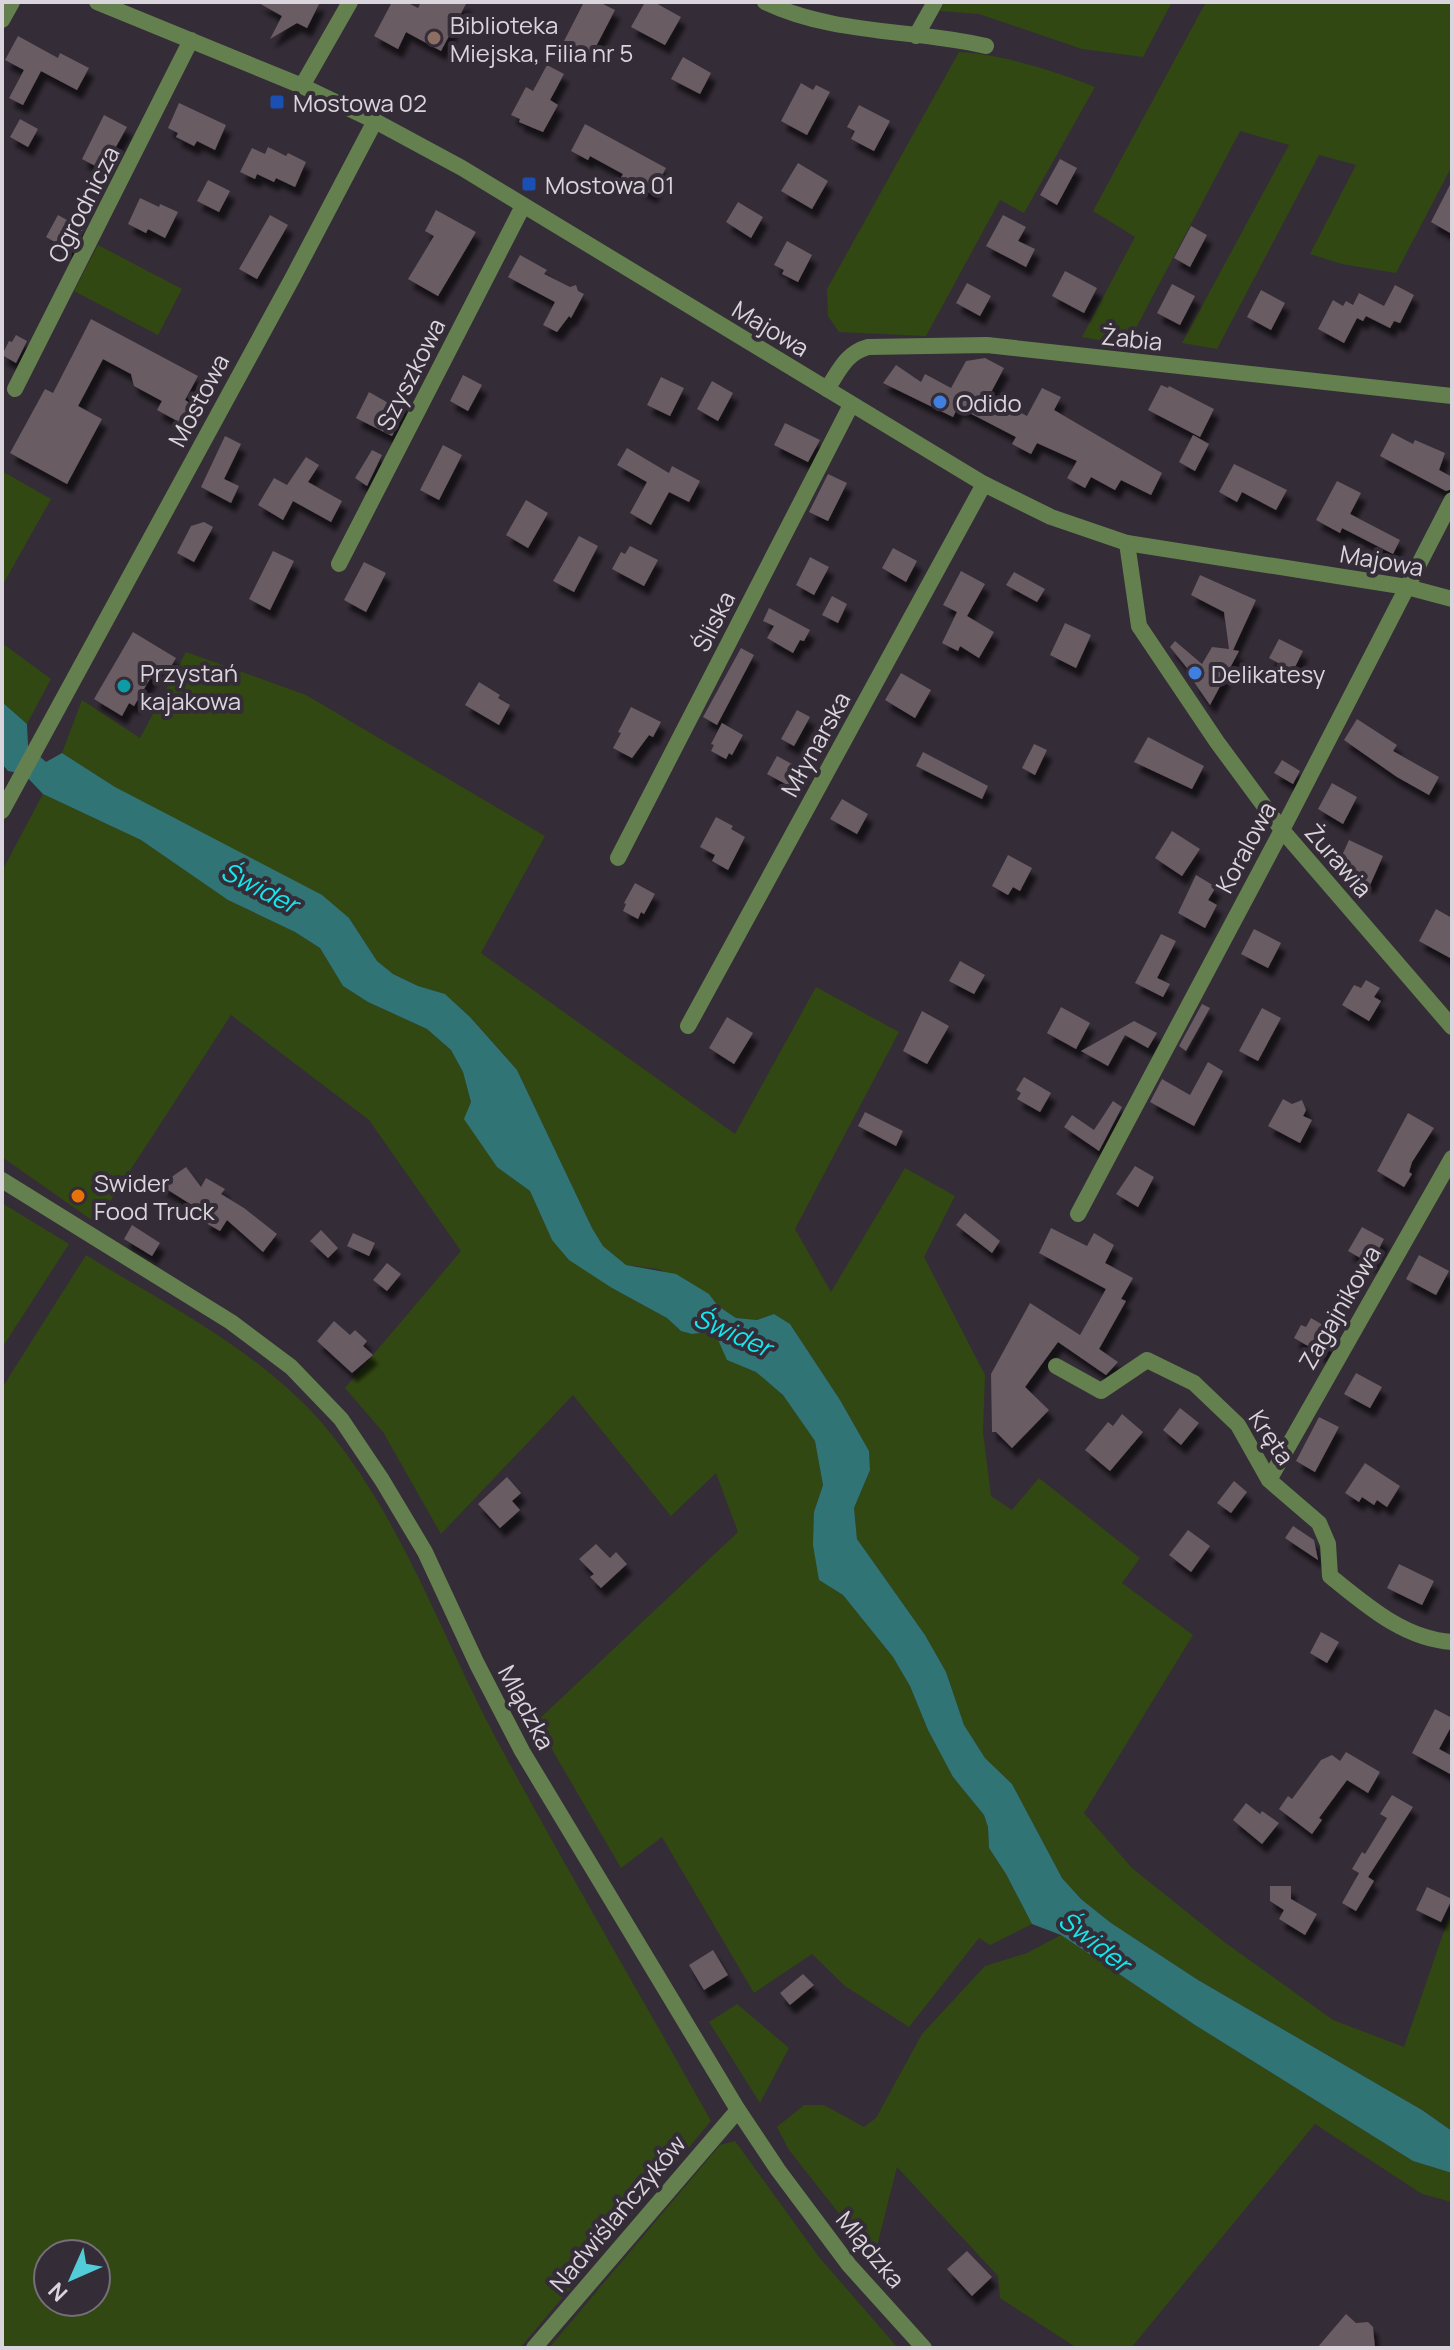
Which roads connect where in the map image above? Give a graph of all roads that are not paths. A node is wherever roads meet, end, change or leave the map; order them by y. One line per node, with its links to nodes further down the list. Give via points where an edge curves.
1 (12, 2): 6 (street)
2 (97, 2): 8 (street, Majowa)
3 (350, 2): 10 (street)
4 (765, 2): 7 (street, via 803,17)
5 (935, 2): 7 (street)
6 (2, 20)
7 (916, 36): 9 (street)
8 (191, 40): 10 (street, Majowa); 13 (street, Ogrodnicza)
9 (986, 46)
10 (302, 86): 11 (street, Majowa)
11 (375, 121): 12 (street, Majowa); 23 (street, Mostowa)
12 (523, 206): 14 (street, Majowa); 20 (street, Szyszkowa)
13 (15, 389)
14 (827, 389): 15 (street, Żabia, via 851,354 868,347 987,345); 16 (street, Majowa)
15 (1452, 396)
16 (851, 405): 17 (street, Majowa); 25 (street, Śliska)
17 (984, 484): 19 (street, Majowa, via 1051,517); 26 (street, Młynarska)
18 (1452, 500): 21 (street, Koralowa)
19 (1127, 543): 21 (street, Majowa); 24 (street, Żurawia, via 1139,626)
20 (339, 564)
21 (1407, 587): 22 (street, Majowa); 24 (street, Koralowa)
22 (1452, 599)
23 (2, 811)
24 (1282, 830): 27 (street, Żurawia); 30 (street, Koralowa)
25 (618, 858)
26 (688, 1026)
27 (1452, 1027)
28 (1452, 1158): 32 (street, Zagajnikowa)
29 (2, 1180): 34 (street, Mlądzka, via 231,1322 291,1367 341,1419 425,1552 522,1751)
30 (1078, 1214)
31 (1056, 1366): 32 (street, Kręta, via 1101,1391 1147,1360 1194,1383 1238,1425)
32 (1269, 1480): 33 (street, Kręta, via 1319,1523 1328,1544 1330,1576 1383,1618 1432,1641)
33 (1452, 1642)
34 (738, 2110): 35 (street, Nadwiślańczyków); 36 (street, Mlądzka, via 849,2265)
35 (534, 2348)
36 (924, 2348)

